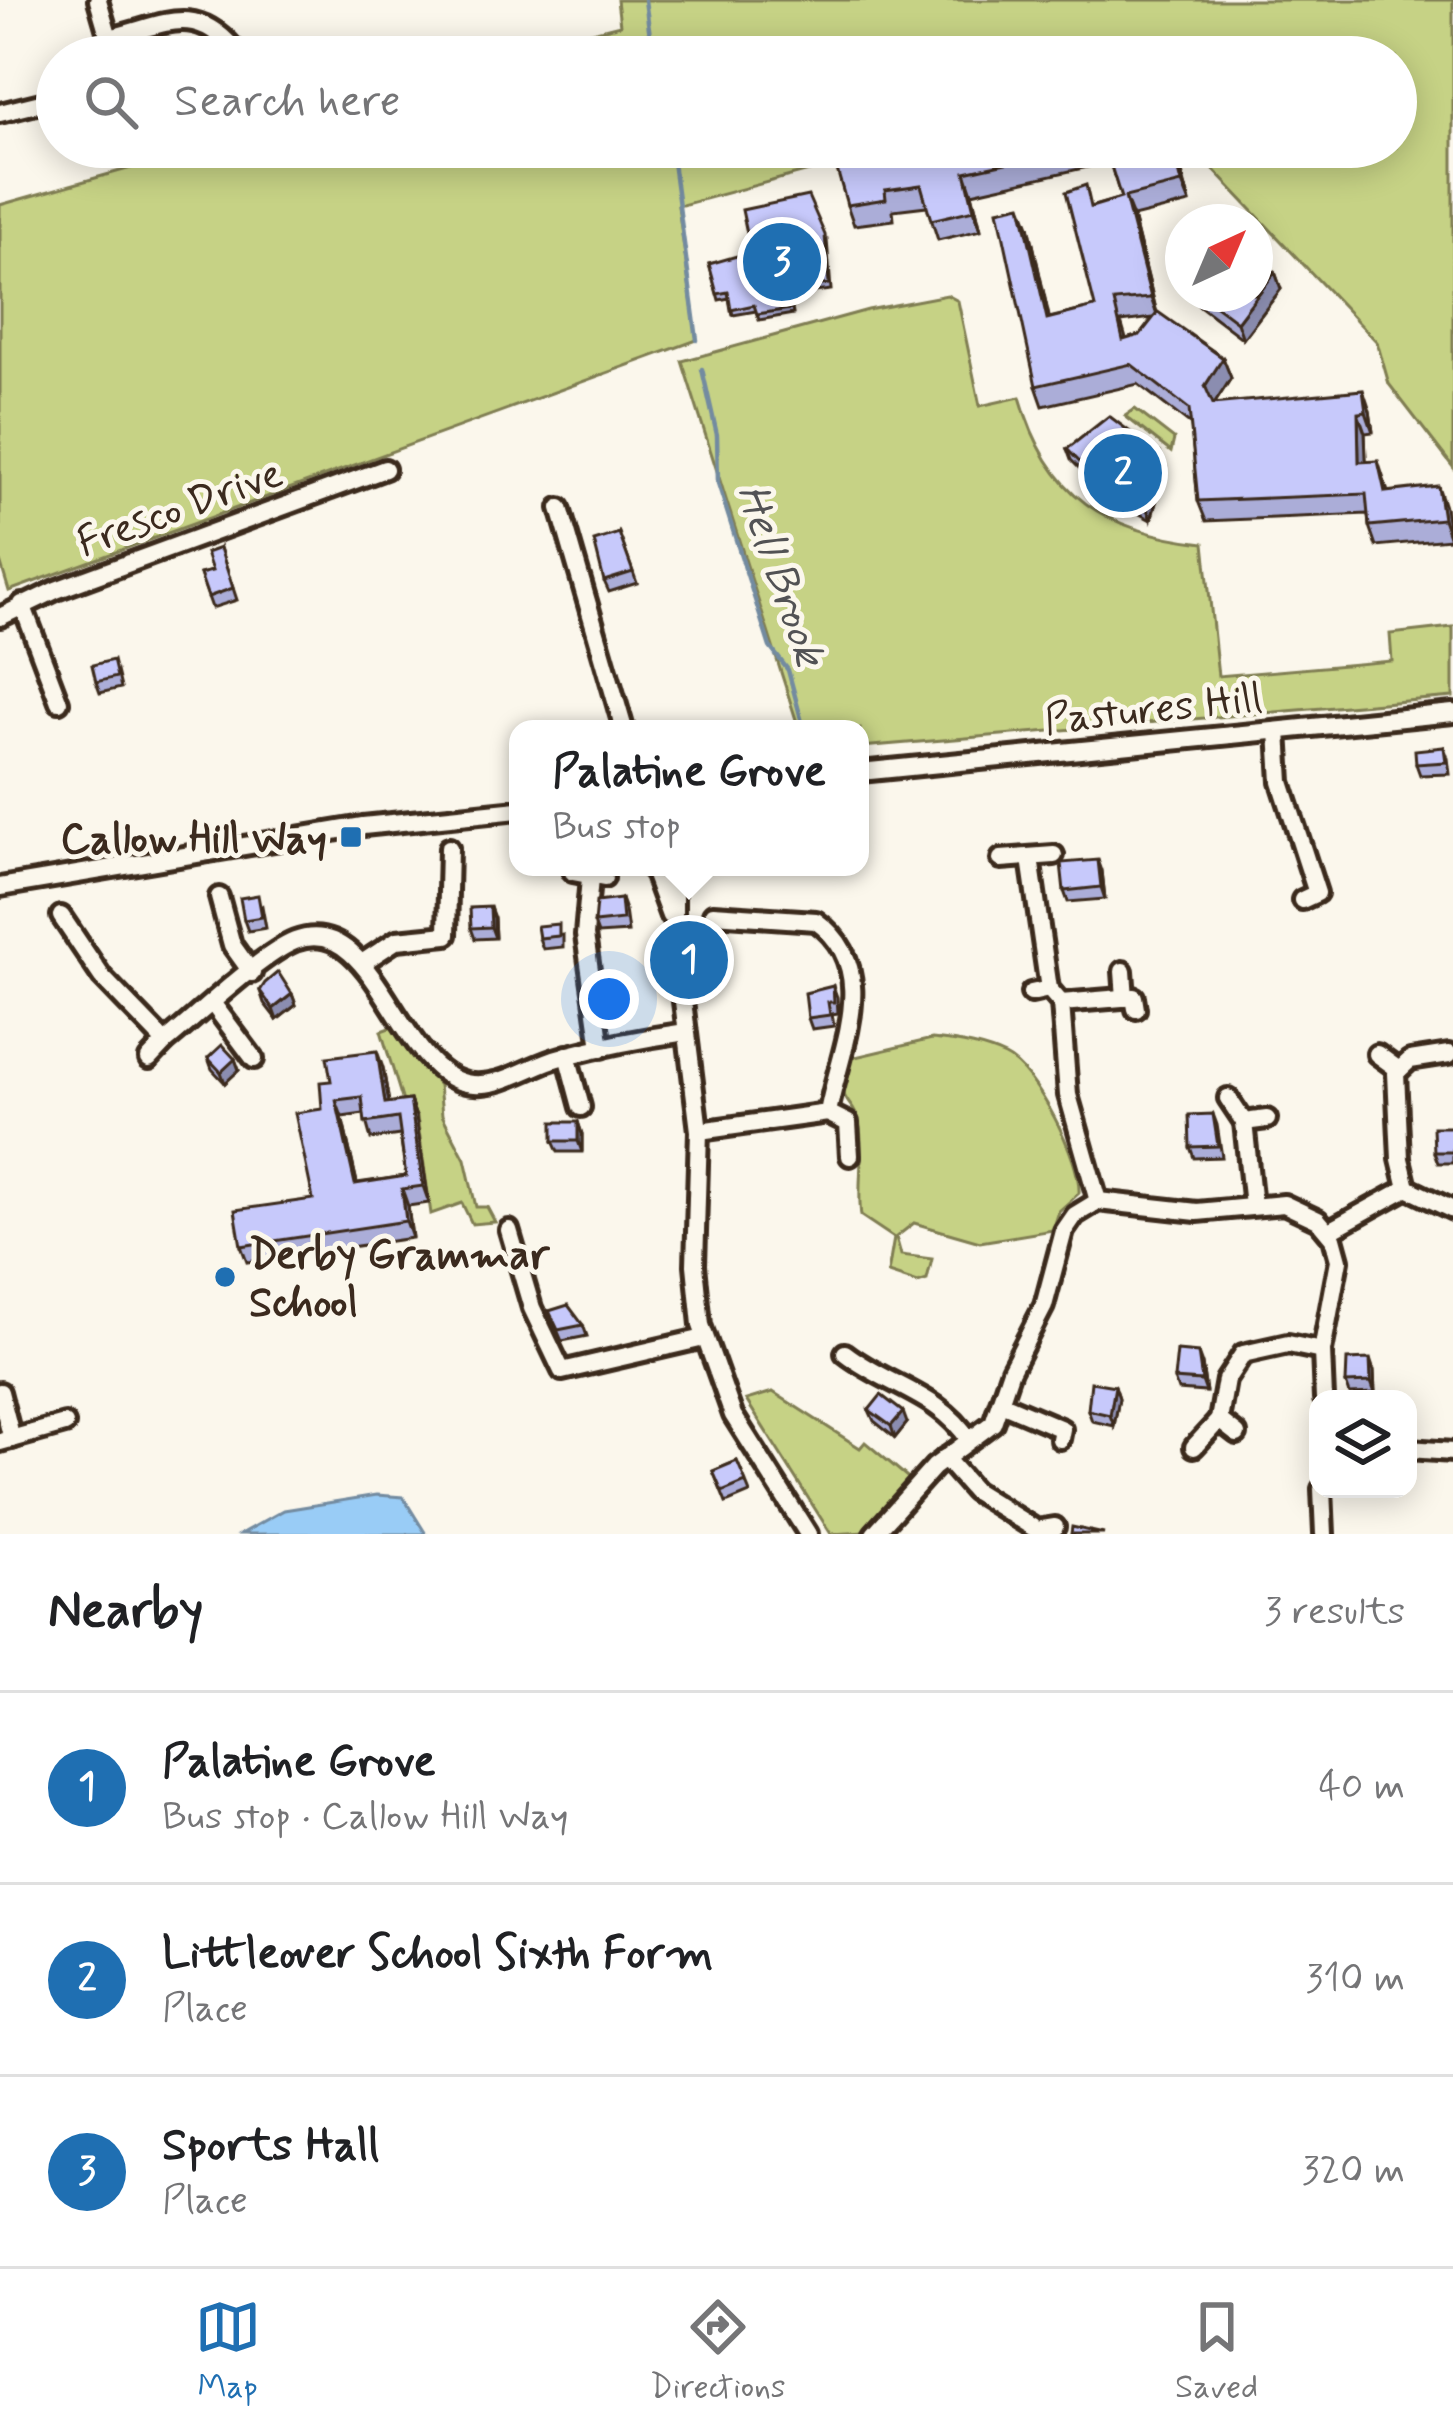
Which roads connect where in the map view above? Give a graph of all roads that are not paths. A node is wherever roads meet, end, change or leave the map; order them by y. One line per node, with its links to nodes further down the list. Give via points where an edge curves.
1 (98, 0): 2 (street)
2 (106, 36)
3 (144, 36): 4 (street, via 193,20)
4 (222, 36)
5 (36, 104): 6 (street)
6 (0, 113)
7 (386, 469): 9 (street, Fresco Drive)
8 (560, 508): 13 (street)
9 (22, 604): 10 (street, Fresco Drive); 11 (street)
10 (0, 617)
11 (59, 702)
12 (1453, 713): 14 (street, Pastures Hill)
13 (621, 720)
14 (1278, 731): 15 (street, Pastures Hill); 27 (street, via 1281,782 1317,893)
15 (869, 771)
16 (509, 811): 24 (street, via 362,826)
17 (449, 848): 32 (street, via 447,934 398,940)
18 (1054, 855): 19 (street)
19 (1030, 858): 20 (street); 35 (street)
20 (1001, 860)
21 (589, 876): 39 (street, via 585,935)
22 (655, 876): 31 (street)
23 (674, 876): 31 (street)
24 (0, 886)
25 (219, 897): 34 (street, via 232,945)
26 (823, 900): 30 (street)
27 (1302, 900)
28 (713, 914): 30 (street)
29 (62, 916): 38 (street, via 102,977)
30 (816, 921): 48 (street, via 840,952 854,992)
31 (674, 928): 37 (street)
32 (362, 963): 34 (street, via 332,940 306,939); 42 (street, via 424,1056 456,1080 494,1083)
33 (1123, 971): 35 (street, via 1131,1003)
34 (252, 973): 36 (street)
35 (1047, 995): 54 (street)
36 (213, 1004): 38 (street); 44 (street)
37 (686, 1032): 39 (street); 51 (street)
38 (166, 1042): 43 (street)
39 (601, 1048): 42 (street)
40 (1376, 1054): 45 (street)
41 (1449, 1054): 45 (street, via 1410,1060)
42 (567, 1055): 47 (street)
43 (148, 1059)
44 (254, 1059)
45 (1399, 1070): 53 (street, via 1394,1091)
46 (1228, 1098): 50 (street)
47 (581, 1107)
48 (828, 1112): 51 (street); 52 (street, via 848,1123)
49 (1267, 1119): 50 (street)
50 (1244, 1122): 55 (street)
51 (699, 1131): 61 (street, via 695,1264)
52 (850, 1156)
53 (1407, 1188): 56 (street); 58 (street)
54 (1097, 1201): 55 (street, via 1197,1212); 66 (street, via 1064,1231 1044,1306)
55 (1253, 1206): 58 (street, via 1297,1207)
56 (1453, 1210)
57 (509, 1231): 60 (street)
58 (1330, 1231): 62 (street, via 1339,1269)
59 (542, 1263): 60 (street)
60 (521, 1269): 61 (street, via 562,1371)
61 (704, 1339): 79 (street, via 733,1415)
62 (1322, 1351): 64 (street); 67 (street, via 1288,1344 1243,1354 1226,1380)
63 (845, 1352): 71 (street, via 885,1381 939,1404)
64 (1324, 1390)
65 (0, 1392): 72 (street)
66 (1003, 1404): 70 (street, via 1062,1429); 71 (street)
67 (1220, 1420): 69 (street); 73 (street)
68 (65, 1424): 72 (street)
69 (1237, 1434)
70 (1060, 1439)
71 (969, 1440): 76 (street)
72 (6, 1441)
73 (1194, 1448)
74 (1417, 1450): 75 (street)
75 (1453, 1452)
76 (945, 1457): 78 (street, via 974,1490); 80 (street)
77 (1322, 1498): 81 (street)
78 (1043, 1530)
79 (808, 1534)
80 (874, 1534)
81 (1324, 1534)

